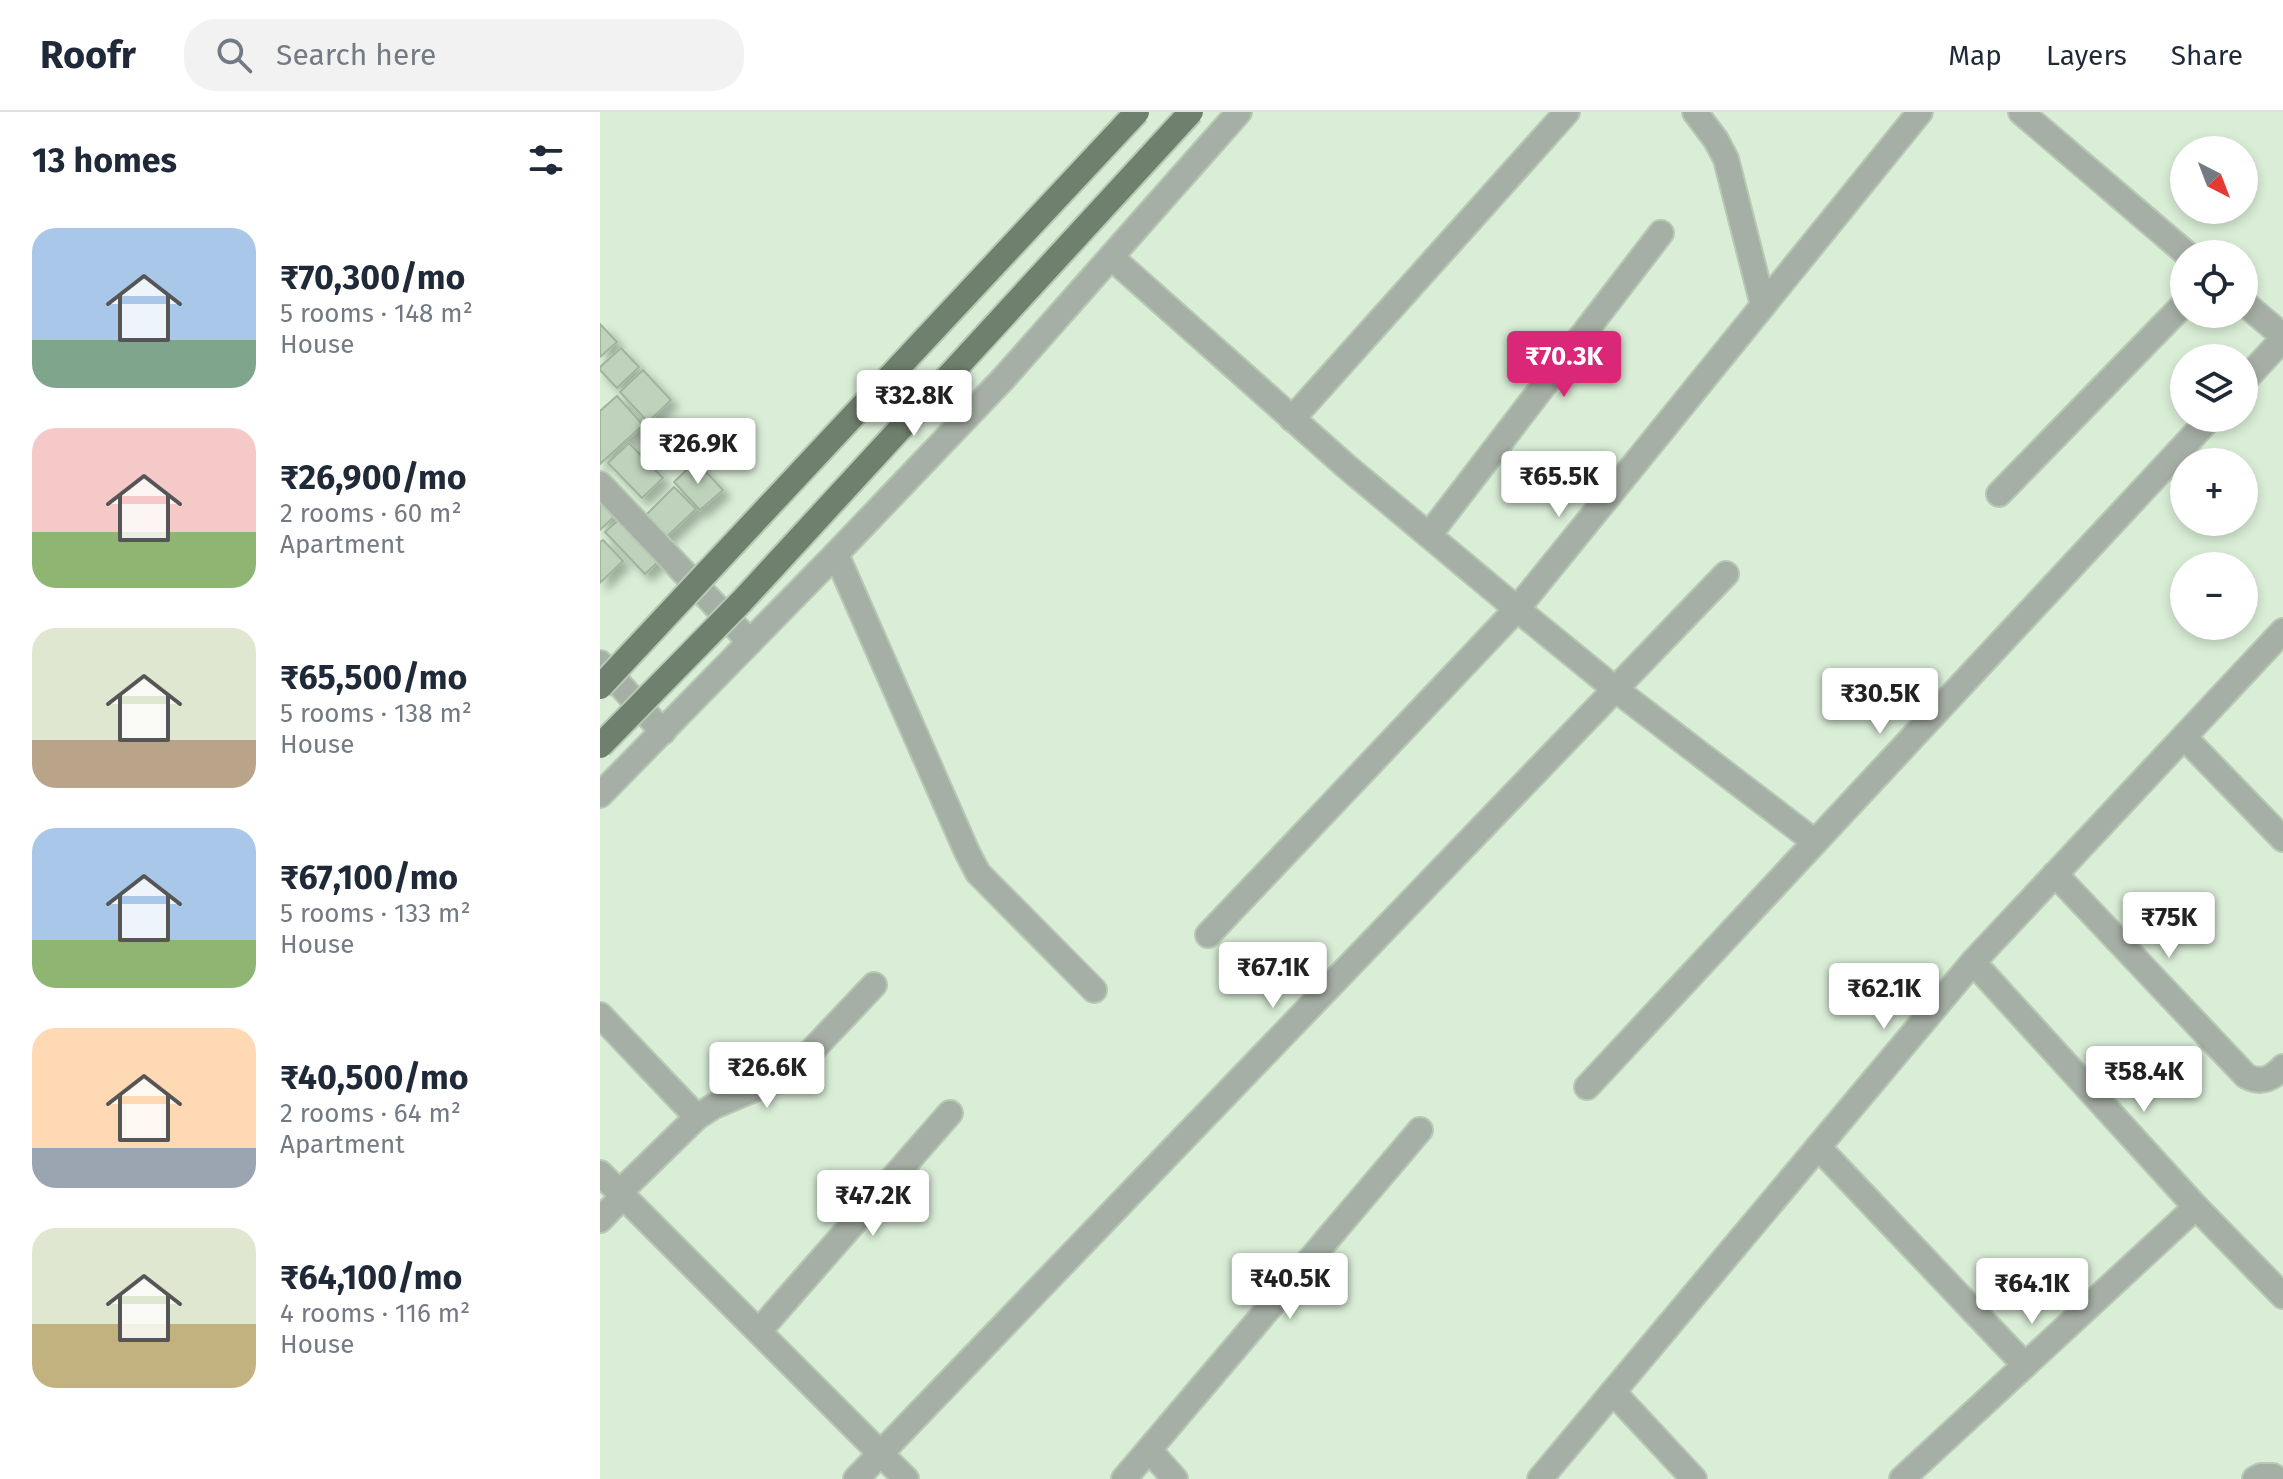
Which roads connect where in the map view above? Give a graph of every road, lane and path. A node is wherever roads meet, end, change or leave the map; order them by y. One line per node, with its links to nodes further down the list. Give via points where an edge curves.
1 (1137, 112): 27 (main road, bridge)
2 (1191, 112): 31 (main road, bridge, via 742,601)
3 (1239, 112): 10 (street)
4 (1567, 112): 16 (street)
5 (1695, 112): 11 (street, via 1726,159)
6 (1920, 112): 11 (street)
7 (2021, 112): 9 (street)
8 (1661, 233): 20 (street)
9 (2171, 240)
10 (1111, 257): 16 (street); 21 (street)
11 (1763, 305): 23 (street)
12 (2258, 316): 14 (street)
13 (2170, 318): 19 (street)
14 (2283, 338): 15 (street)
15 (2258, 366)
16 (1292, 419): 20 (street)
17 (2197, 432): 34 (street)
18 (600, 484): 25 (street)
19 (1999, 494)
20 (1429, 535): 23 (street)
21 (836, 554): 25 (street); 39 (street, via 978,873)
22 (1726, 574): 28 (street)
23 (1517, 609): 28 (street); 36 (street)
24 (2283, 631): 30 (street)
25 (750, 642): 29 (street)
26 (600, 663): 29 (street)
27 (600, 687)
28 (1615, 689): 34 (street); 56 (street)
29 (663, 732): 32 (street)
30 (2184, 737): 33 (street); 35 (street)
31 (600, 746)
32 (600, 795)
33 (2283, 839)
34 (1815, 842): 42 (street)
35 (2055, 874): 37 (street); 41 (street, via 2246,1076 2265,1080)
36 (1208, 935)
37 (1973, 962): 46 (street); 49 (street)
38 (874, 985): 44 (street, via 806,1057 769,1083)
39 (1094, 990)
40 (600, 1015): 44 (street)
41 (2283, 1067)
42 (1587, 1087)
43 (950, 1113): 52 (street)
44 (697, 1117): 48 (street)
45 (1420, 1130): 55 (street)
46 (1818, 1147): 53 (street); 54 (street)
47 (600, 1173): 48 (street)
48 (622, 1194): 50 (street); 52 (street)
49 (2196, 1207): 51 (street); 53 (street)
50 (600, 1220)
51 (2283, 1296)
52 (759, 1331): 56 (street)
53 (2025, 1365): 63 (street)
54 (1613, 1392): 61 (street); 62 (street)
55 (1150, 1451): 59 (street); 60 (street)
56 (881, 1453): 57 (street); 58 (street)
57 (856, 1479)
58 (906, 1479)
59 (1124, 1479)
60 (1175, 1479)
61 (1540, 1479)
62 (1694, 1479)
63 (1902, 1479)
64 (2255, 1479): 65 (street)
65 (2277, 1479)

